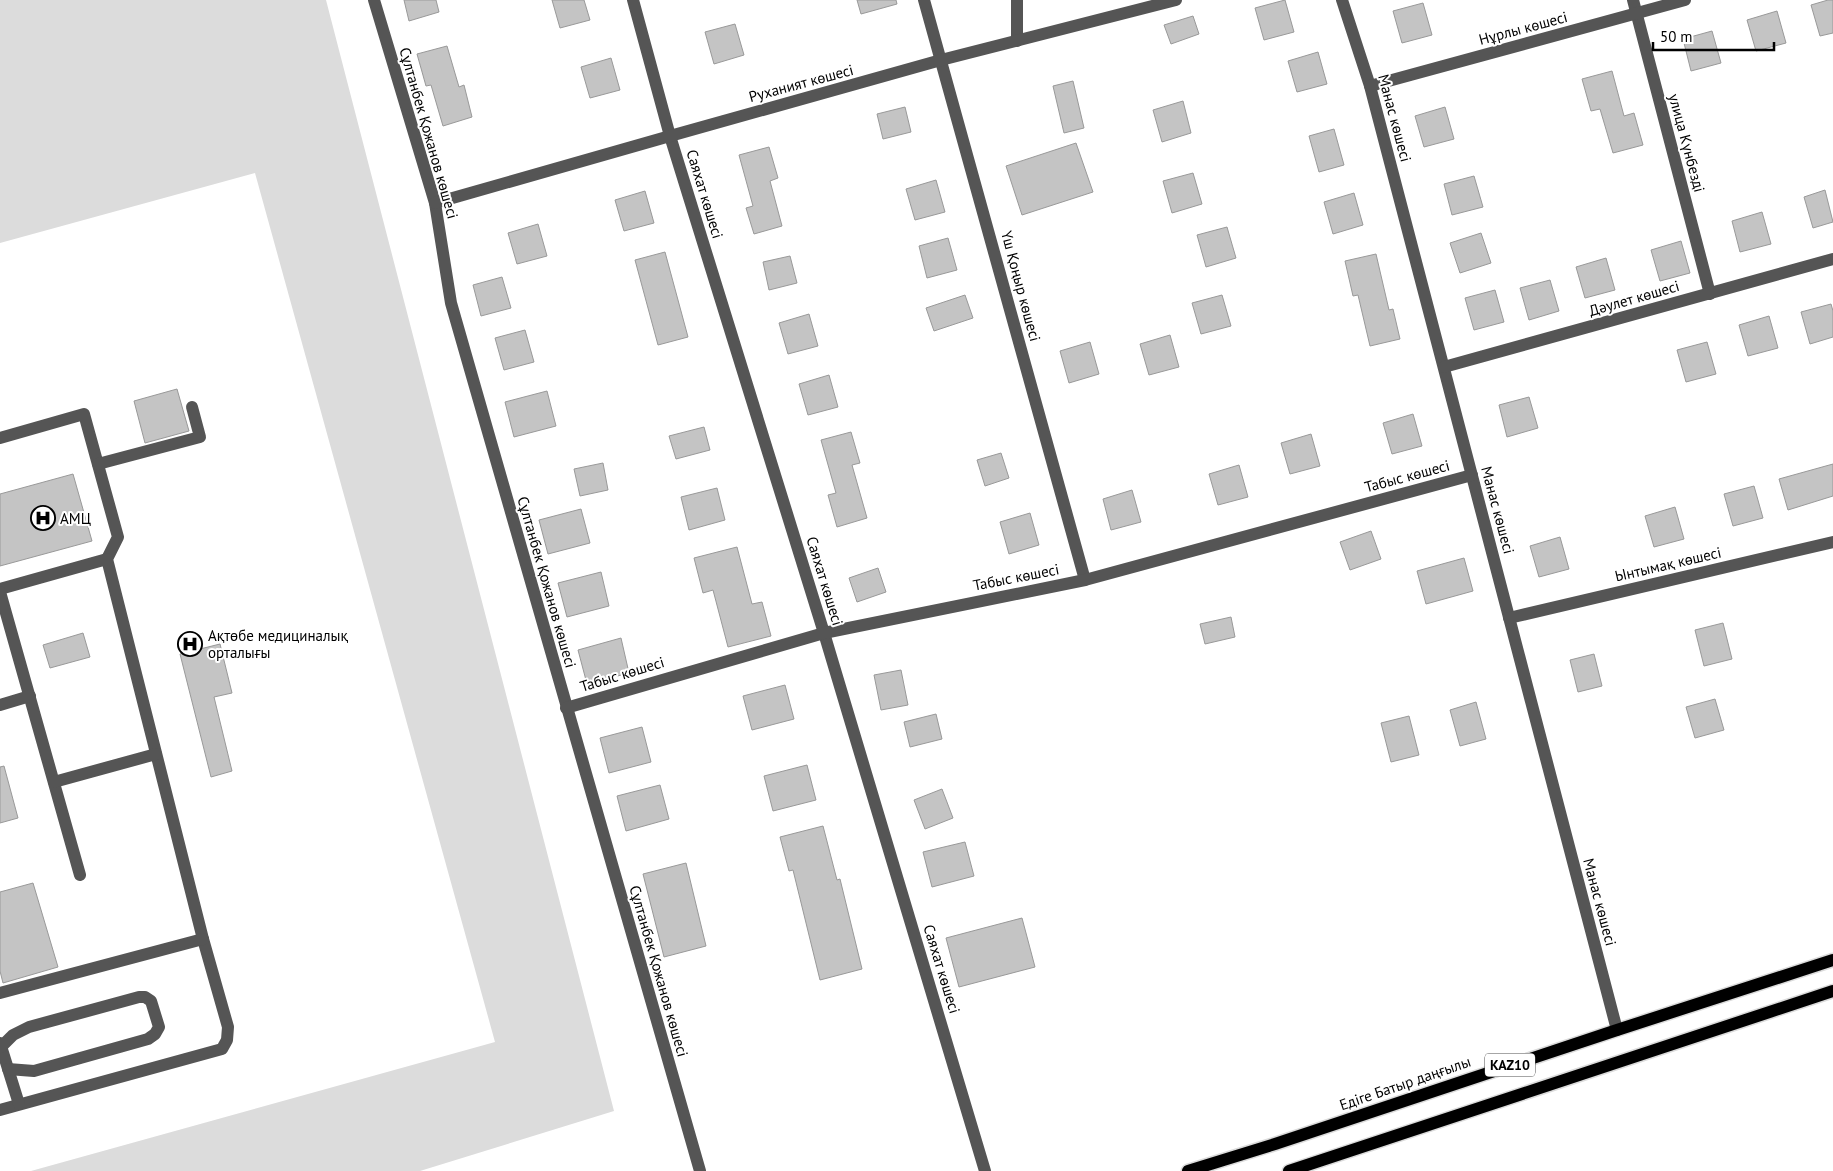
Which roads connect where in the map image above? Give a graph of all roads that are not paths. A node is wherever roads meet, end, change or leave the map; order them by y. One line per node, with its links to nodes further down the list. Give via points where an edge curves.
1 (374, 0): 14 (street, Сұлтанбек Қожанов көшесі)
2 (633, 0): 13 (street, Саяхат көшесі)
3 (924, 0): 11 (street, Үш Қоңыр көшесі)
4 (1017, 0): 10 (street)
5 (1176, 0): 10 (street, Руханият көшесі)
6 (1342, 0): 12 (street, Манас көшесі)
7 (1633, 0): 9 (street, улица Күнбезді)
8 (1685, 0): 9 (street, Нұрлы көшесі)
9 (1637, 14): 12 (street, Нұрлы көшесі); 16 (street, улица Күнбезді)
10 (1017, 41): 11 (street, Руханият көшесі)
11 (942, 60): 13 (street, Руханият көшесі); 24 (street, Үш Қоңыр көшесі)
12 (1370, 86): 17 (street, Манас көшесі)
13 (670, 136): 14 (street, Руханият көшесі); 27 (street, Саяхат көшесі)
14 (435, 203): 30 (street, Сұлтанбек Қожанов көшесі, via 451,303)
15 (1833, 259): 16 (street, Дәулет көшесі)
16 (1710, 294): 17 (street, Дәулет көшесі)
17 (1444, 368): 21 (street, Манас көшесі)
18 (192, 407): 20 (street, via 200,437)
19 (0, 438): 20 (street, via 84,414)
20 (98, 464): 23 (street, via 118,537)
21 (1472, 475): 24 (street, Табыс көшесі); 26 (street, Манас көшесі)
22 (1833, 543): 26 (street, Ынтымақ көшесі)
23 (107, 559): 25 (street); 31 (street)
24 (1085, 580): 27 (street, Табыс көшесі)
25 (0, 591): 28 (street)
26 (1510, 618): 38 (street, Манас көшесі)
27 (824, 633): 30 (street, Табыс көшесі); 44 (street, Саяхат көшесі)
28 (30, 696): 29 (street); 32 (street)
29 (0, 705)
30 (566, 708): 43 (street, Сұлтанбек Қожанов көшесі)
31 (156, 754): 32 (street); 34 (street)
32 (54, 782): 33 (street)
33 (80, 875)
34 (203, 939): 37 (street); 41 (street, via 228,1027 222,1049)
35 (1833, 960): 38 (main road, Едіге Батыр даңғылы / KAZ10)
36 (1833, 991): 46 (main road, KAZ10)
37 (0, 993)
38 (1617, 1030): 45 (main road, Едіге Батыр даңғылы / KAZ10)
39 (1, 1045): 40 (street); 40 (street, via 29,1027 139,997 151,1001 159,1027 148,1039 34,1071)
40 (8, 1069): 41 (street)
41 (19, 1104): 42 (street)
42 (0, 1110)
43 (700, 1171)
44 (985, 1171)
45 (1188, 1171)
46 (1289, 1171)

